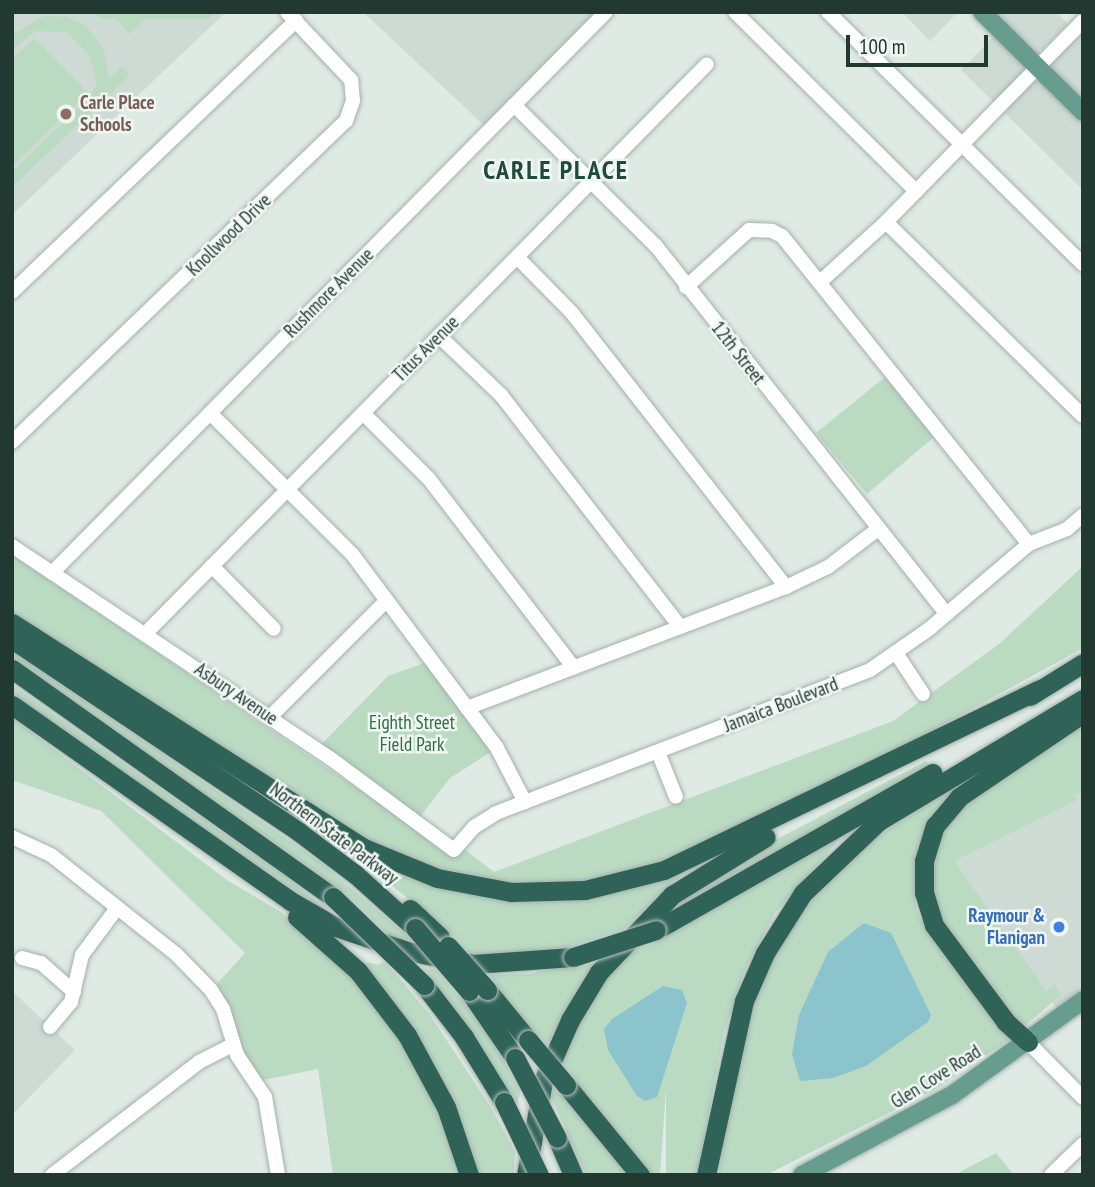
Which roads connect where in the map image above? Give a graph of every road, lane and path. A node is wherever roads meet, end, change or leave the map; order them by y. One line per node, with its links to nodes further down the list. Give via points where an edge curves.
1 (606, 12): 9 (street, Rushmore Avenue)
2 (735, 12): 13 (street)
3 (828, 12): 11 (street)
4 (982, 12): 8 (main road)
5 (291, 16): 19 (street); 24 (street, Knollwood Drive, via 351,80 354,101 346,121)
6 (1083, 22): 8 (street)
7 (707, 64): 12 (street, Titus Avenue)
8 (1038, 68): 10 (main road); 11 (street)
9 (514, 105): 12 (street, 12th Street); 21 (street, Rushmore Avenue)
10 (1083, 112)
11 (962, 145): 13 (street); 16 (street)
12 (591, 181): 15 (street, Titus Avenue); 18 (street, 12th Street, via 647,236)
13 (916, 191): 14 (street)
14 (886, 222): 17 (street); 23 (street)
15 (517, 257): 20 (street, Titus Avenue); 32 (street, via 572,313)
16 (1083, 264)
17 (820, 282): 18 (street, via 782,236 758,229 737,238); 28 (street)
18 (687, 287): 27 (street, 12th Street)
19 (12, 292)
20 (439, 336): 22 (street, Titus Avenue); 36 (street, via 501,395)
21 (210, 413): 25 (street); 31 (street, Rushmore Avenue)
22 (363, 413): 25 (street, Titus Avenue); 42 (street, via 429,479)
23 (1083, 416)
24 (15, 434)
25 (288, 489): 30 (street, Titus Avenue); 33 (street, via 352,554)
26 (1083, 515): 28 (street, Jamaica Boulevard, via 1067,529)
27 (878, 529): 32 (street, via 828,567); 34 (street, 12th Street)
28 (1029, 544): 34 (street, Jamaica Boulevard)
29 (12, 547): 31 (street, Asbury Avenue)
30 (212, 566): 37 (street); 38 (street, Titus Avenue)
31 (52, 573): 38 (street, Asbury Avenue)
32 (786, 587): 36 (street)
33 (387, 600): 49 (street); 51 (street)
34 (947, 614): 40 (street, Jamaica Boulevard)
35 (12, 623): 45 (highway, via 364,848 437,878 511,892 585,890 664,870)
36 (680, 627): 42 (street)
37 (274, 629)
38 (145, 634): 51 (street, Asbury Avenue)
39 (12, 639): 58 (highway, Northern State Parkway)
40 (896, 653): 46 (street); 52 (street, Jamaica Boulevard, via 862,674)
41 (1083, 663): 45 (highway)
42 (574, 668): 49 (street)
43 (12, 669): 73 (highway, bridge, via 333,897 424,985 464,1037 504,1102)
44 (1083, 687): 54 (highway, bridge, via 656,930 573,957 473,964 407,951 336,927 289,900)
45 (1040, 689): 72 (highway, via 730,856 686,884 646,918 599,972 562,1036 539,1095)
46 (923, 694)
47 (1083, 698): 76 (highway, via 886,816 803,893 765,953 744,1001)
48 (12, 705): 54 (highway)
49 (467, 708): 55 (street, via 505,761)
50 (1083, 713): 65 (highway, via 959,797 935,826 924,861 924,893 934,925 1006,1022)
51 (270, 717): 57 (street, Asbury Avenue)
52 (658, 752): 53 (street); 55 (street, Jamaica Boulevard)
53 (676, 797)
54 (150, 802): 71 (highway, via 194,843 310,927 367,982 431,1077)
55 (525, 802): 57 (street, Jamaica Boulevard, via 486,818)
56 (12, 837): 59 (street, via 51,855)
57 (454, 850)
58 (355, 874): 61 (highway, Northern State Parkway, bridge); 61 (highway, bridge, via 410,909 440,937)
59 (117, 908): 62 (street, via 82,955); 66 (street, via 183,960 211,990 223,1009)
60 (22, 958): 62 (street, via 41,963)
61 (478, 990): 74 (highway, Northern State Parkway, bridge); 75 (highway, bridge, via 528,1041)
62 (74, 992): 64 (street)
63 (1083, 1000): 65 (main road, Glen Cove Road)
64 (51, 1027)
65 (1028, 1042): 67 (street); 77 (main road, Glen Cove Road, via 934,1105)
66 (232, 1045): 69 (street, via 200,1062); 70 (street, via 265,1097)
67 (1083, 1098)
68 (1083, 1143): 78 (street)
69 (52, 1175)
70 (278, 1175)
71 (469, 1175)
72 (526, 1175)
73 (539, 1175)
74 (573, 1175)
75 (640, 1175)
76 (706, 1175)
77 (802, 1175)
78 (1051, 1175)

